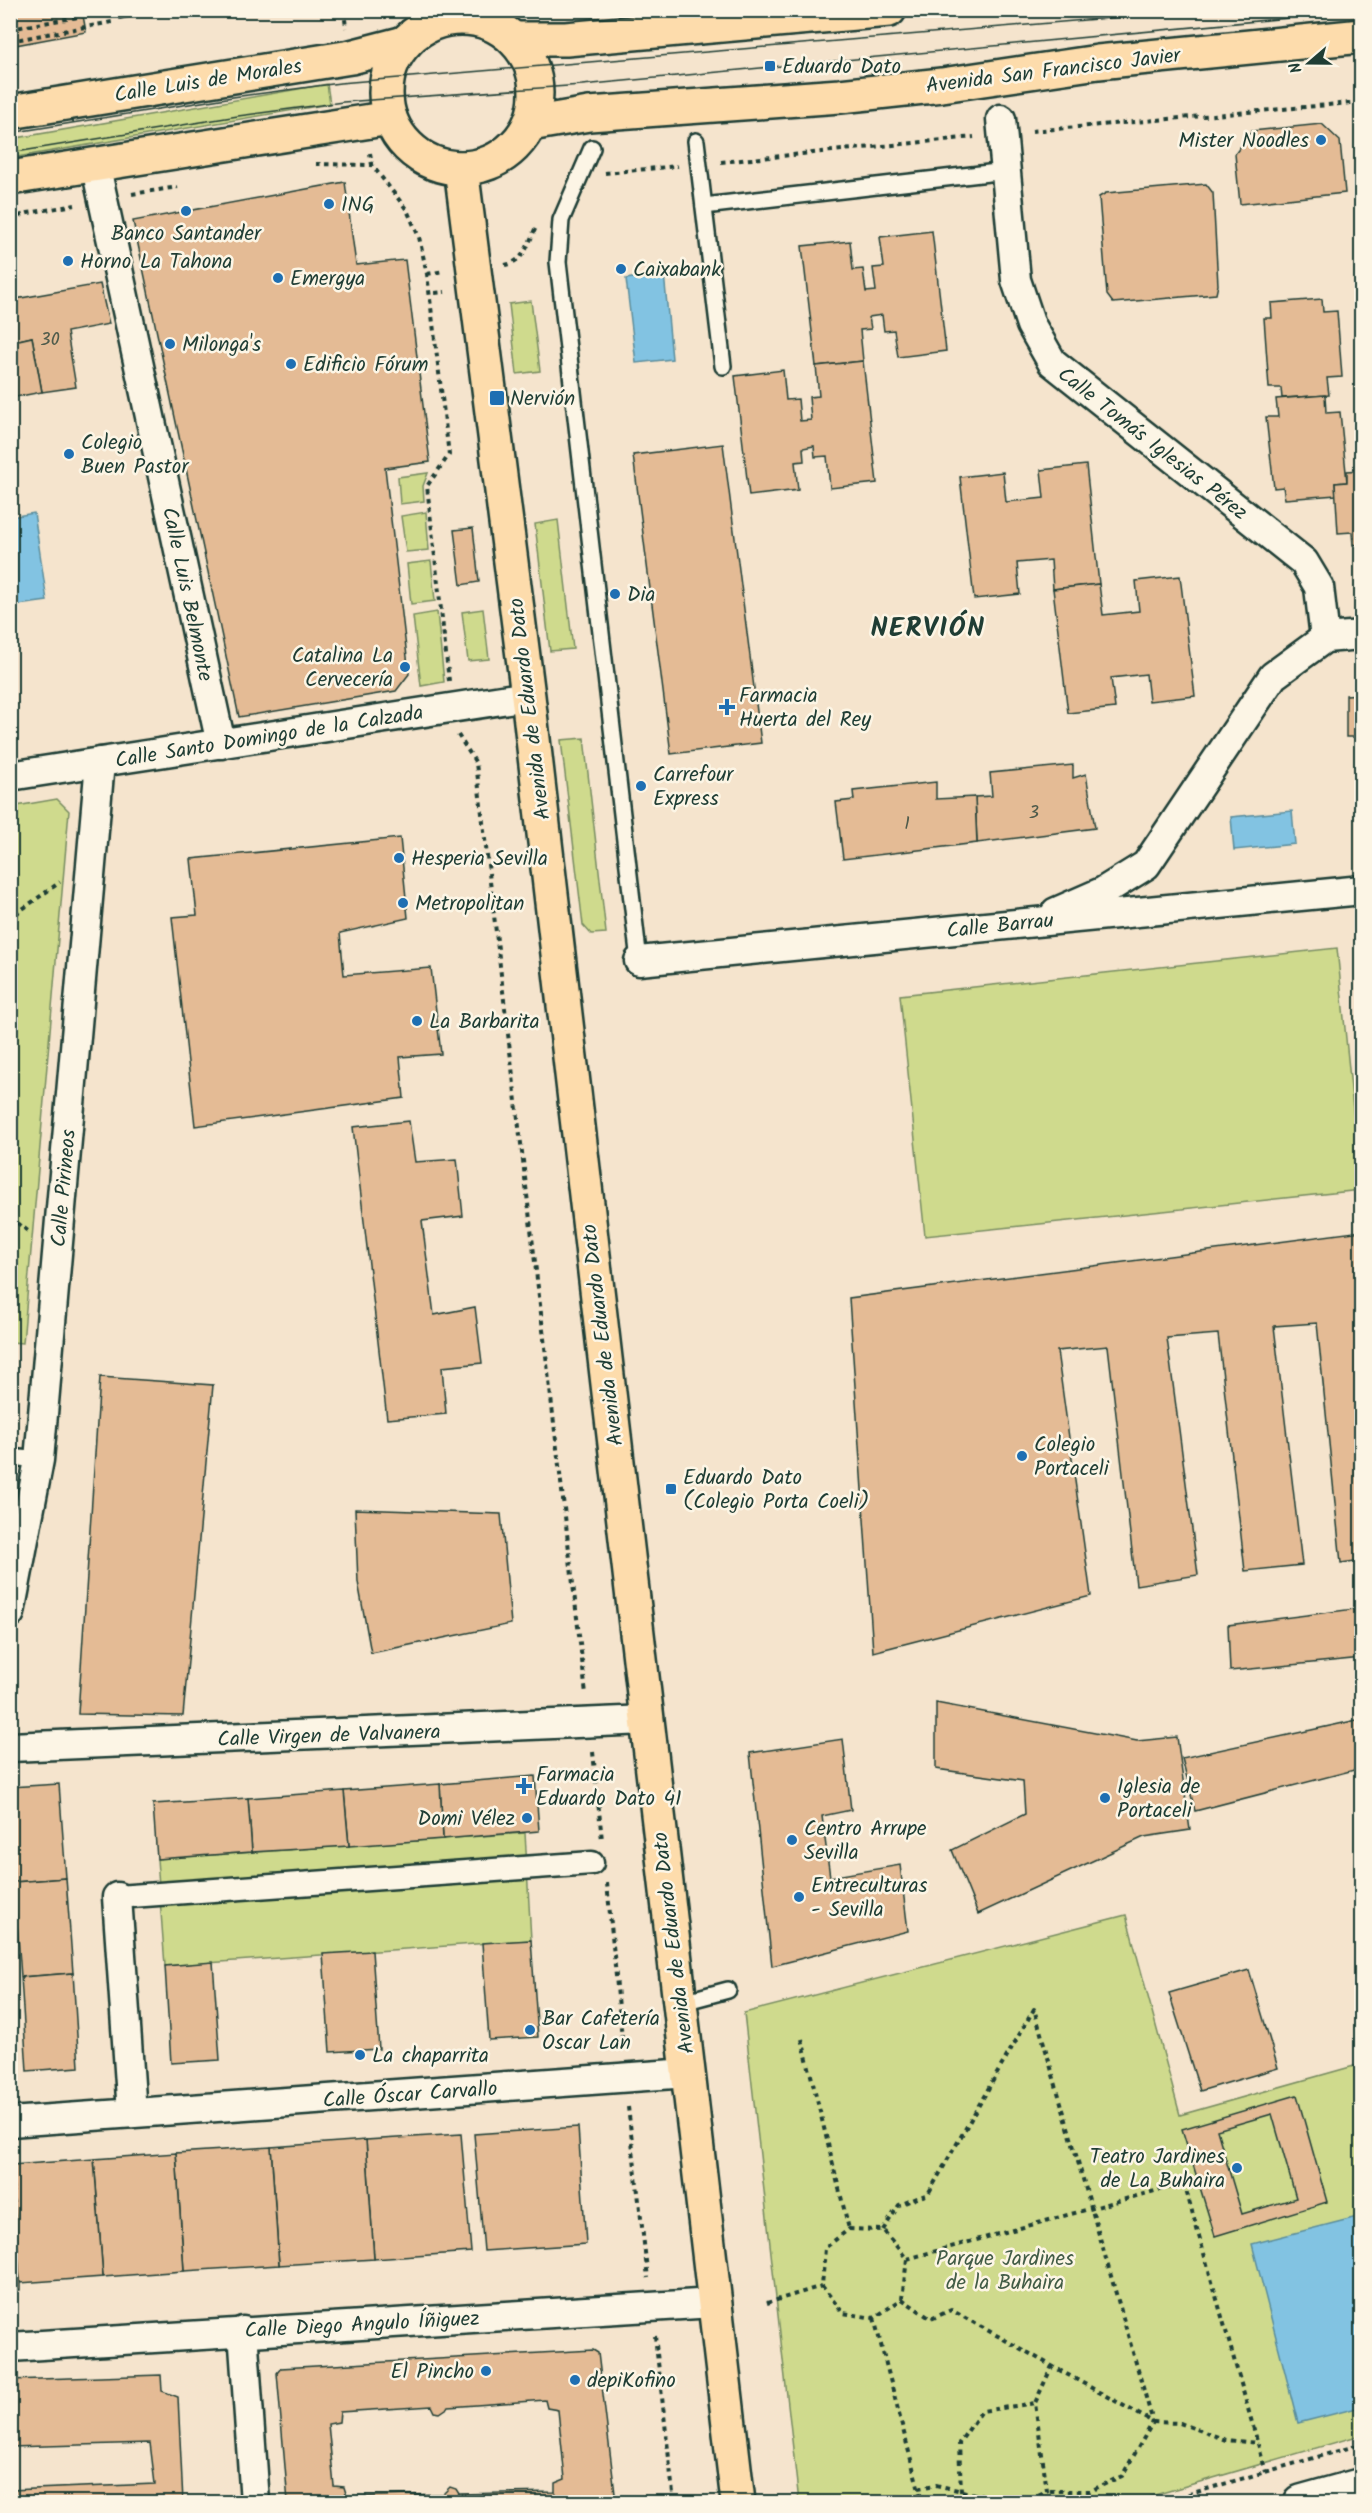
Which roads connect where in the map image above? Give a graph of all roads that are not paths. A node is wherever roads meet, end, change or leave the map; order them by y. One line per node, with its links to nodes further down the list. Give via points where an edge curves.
1 (889, 10): 2 (main road)
2 (838, 13): 5 (main road, via 566,39)
3 (445, 15): 5 (main road, via 488,23); 6 (main road)
4 (1362, 36): 9 (main road, Avenida San Francisco Javier, via 1098,62 874,92 590,114)
5 (515, 39): 9 (main road, via 531,64 535,106)
6 (405, 43): 7 (main road, Calle Luis de Morales, via 351,57); 8 (main road, via 393,60 387,80)
7 (10, 112)
8 (390, 118): 13 (main road); 14 (main road, via 401,138 418,155 439,165)
9 (530, 124): 14 (main road, via 507,152 486,164)
10 (1003, 129): 15 (street, Calle Tomás Iglesias Pérez)
11 (696, 141): 17 (lane)
12 (592, 148): 29 (lane, via 561,220 558,262)
13 (95, 163): 16 (main road); 22 (street, Calle Luis Belmonte)
14 (461, 168): 21 (main road, Avenida de Eduardo Dato)
15 (1006, 171): 17 (lane); 20 (street, Calle Tomás Iglesias Pérez, via 1016,280 1031,325 1052,363 1304,562 1319,587)
16 (10, 178)
17 (704, 206): 18 (lane)
18 (723, 366)
19 (1362, 635): 20 (street)
20 (1325, 638): 25 (street, via 1273,676)
21 (528, 696): 22 (street, Calle Santo Domingo de la Calzada); 33 (main road, Avenida de Eduardo Dato)
22 (221, 744): 23 (street, Calle Santo Domingo de la Calzada)
23 (100, 762): 24 (street, Calle Santo Domingo de la Calzada); 31 (street, Calle Pirineos)
24 (10, 776)
25 (1146, 865): 27 (street, via 1150,887); 28 (street, via 1104,891)
26 (1362, 890): 27 (street, Calle Barrau)
27 (1170, 908): 28 (street, Calle Barrau)
28 (1035, 922): 29 (street, Calle Barrau)
29 (639, 961)
30 (10, 1457): 31 (lane)
31 (39, 1460): 32 (street, Calle Pirineos)
32 (10, 1613)
33 (647, 1720): 34 (street, Calle Virgen de Valvanera); 38 (main road, Avenida de Eduardo Dato)
34 (10, 1747)
35 (600, 1861): 36 (street)
36 (117, 1898): 40 (street)
37 (728, 1990): 38 (lane)
38 (679, 2003): 39 (main road, Avenida de Eduardo Dato)
39 (688, 2073): 40 (street, Calle Óscar Carvallo); 42 (main road, Avenida de Eduardo Dato)
40 (132, 2113): 41 (street, Calle Óscar Carvallo)
41 (10, 2121)
42 (714, 2303): 43 (street, Calle Diego Angulo Íñiguez); 47 (main road, Avenida de Eduardo Dato)
43 (243, 2331): 44 (street, Calle Diego Angulo Íñiguez); 46 (street)
44 (10, 2347)
45 (1362, 2485): 48 (main road)
46 (255, 2502)
47 (738, 2502)
48 (1301, 2502)

